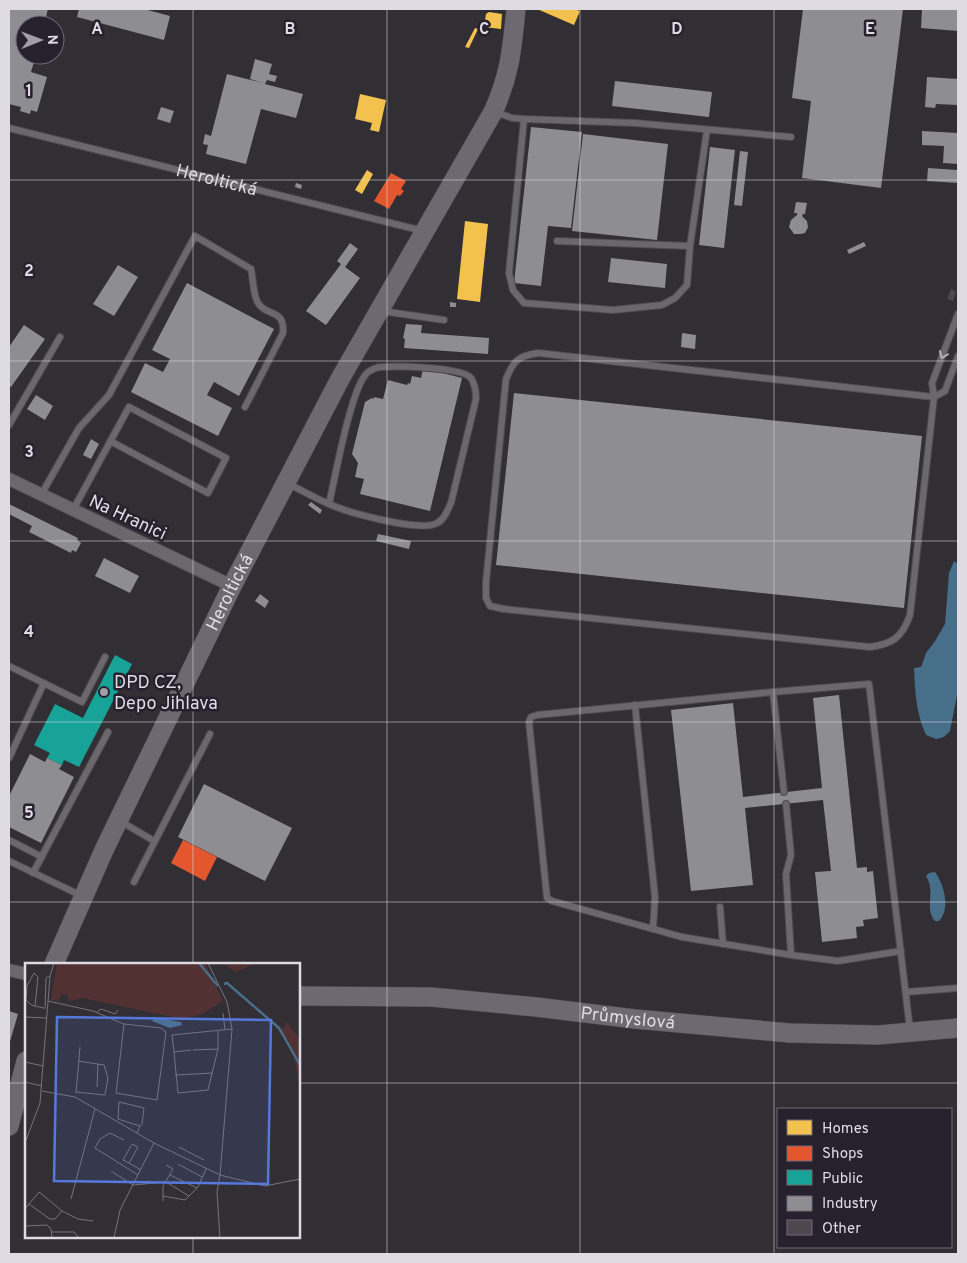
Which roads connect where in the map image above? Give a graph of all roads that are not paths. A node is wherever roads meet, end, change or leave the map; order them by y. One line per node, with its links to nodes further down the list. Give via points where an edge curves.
1 (516, 9): 2 (street, Heroltická, via 511,61)
2 (494, 112): 3 (lane); 7 (street, Heroltická)
3 (524, 119): 5 (lane, via 635,123); 9 (lane, via 509,273 513,290 524,303 613,310 662,306 676,298 687,285)
4 (9, 128): 7 (lane, Heroltická)
5 (707, 130): 6 (lane); 9 (lane)
6 (791, 137)
7 (424, 231): 10 (street, Heroltická)
8 (557, 241): 9 (lane)
9 (690, 246)
10 (378, 310): 12 (lane); 20 (street, Heroltická)
11 (958, 314): 15 (lane, one-way to 15, via 932,383)
12 (444, 320)
13 (60, 337): 17 (lane)
14 (958, 356): 15 (lane, via 945,391)
15 (934, 397): 15 (lane, via 910,615 899,636 886,645 870,647 504,609 490,606 486,598 506,379 512,364 523,355 538,353)
16 (245, 407): 21 (lane, via 283,334 284,323 258,302 251,269 194,236 109,395 79,428)
17 (9, 425)
18 (110, 441): 18 (lane, via 129,407 226,458 208,493); 23 (lane)
19 (9, 479): 21 (street, Na Hranici)
20 (286, 482): 22 (lane); 24 (street, Heroltická)
21 (41, 495): 23 (street, Na Hranici)
22 (329, 504): 22 (lane, via 422,527 437,524 451,503 476,400 471,378 448,369 378,367 367,372 354,397)
23 (72, 510): 24 (street, Na Hranici)
24 (232, 586): 35 (street, Heroltická)
25 (105, 657): 27 (lane, via 82,702)
26 (9, 666): 27 (lane)
27 (44, 683): 32 (lane)
28 (773, 692): 29 (lane); 33 (lane); 46 (lane, via 868,684)
29 (635, 705): 44 (lane, via 655,897); 44 (lane, via 537,715 529,722 547,898)
30 (108, 732): 38 (lane)
31 (210, 734): 37 (lane)
32 (9, 758)
33 (784, 792)
34 (786, 804): 47 (lane, via 791,855 786,874)
35 (119, 820): 37 (lane); 42 (street, Heroltická)
36 (9, 840): 38 (lane)
37 (154, 841): 41 (lane)
38 (42, 857): 40 (lane)
39 (9, 861): 40 (lane)
40 (33, 873): 42 (lane)
41 (134, 882)
42 (83, 896): 48 (street, Heroltická)
43 (720, 907): 45 (lane)
44 (653, 929): 45 (lane, via 682,938)
45 (723, 944): 47 (lane)
46 (901, 952): 47 (lane, via 838,961); 52 (lane)
47 (792, 955)
48 (54, 963)
49 (9, 970): 50 (street)
50 (25, 974)
51 (958, 988): 52 (lane)
52 (906, 992): 55 (lane)
53 (300, 996): 55 (street, Průmyslová, via 431,997 790,1032)
54 (958, 1028): 55 (street, Průmyslová)
55 (911, 1034)
56 (25, 1064): 57 (street)
57 (9, 1126)

